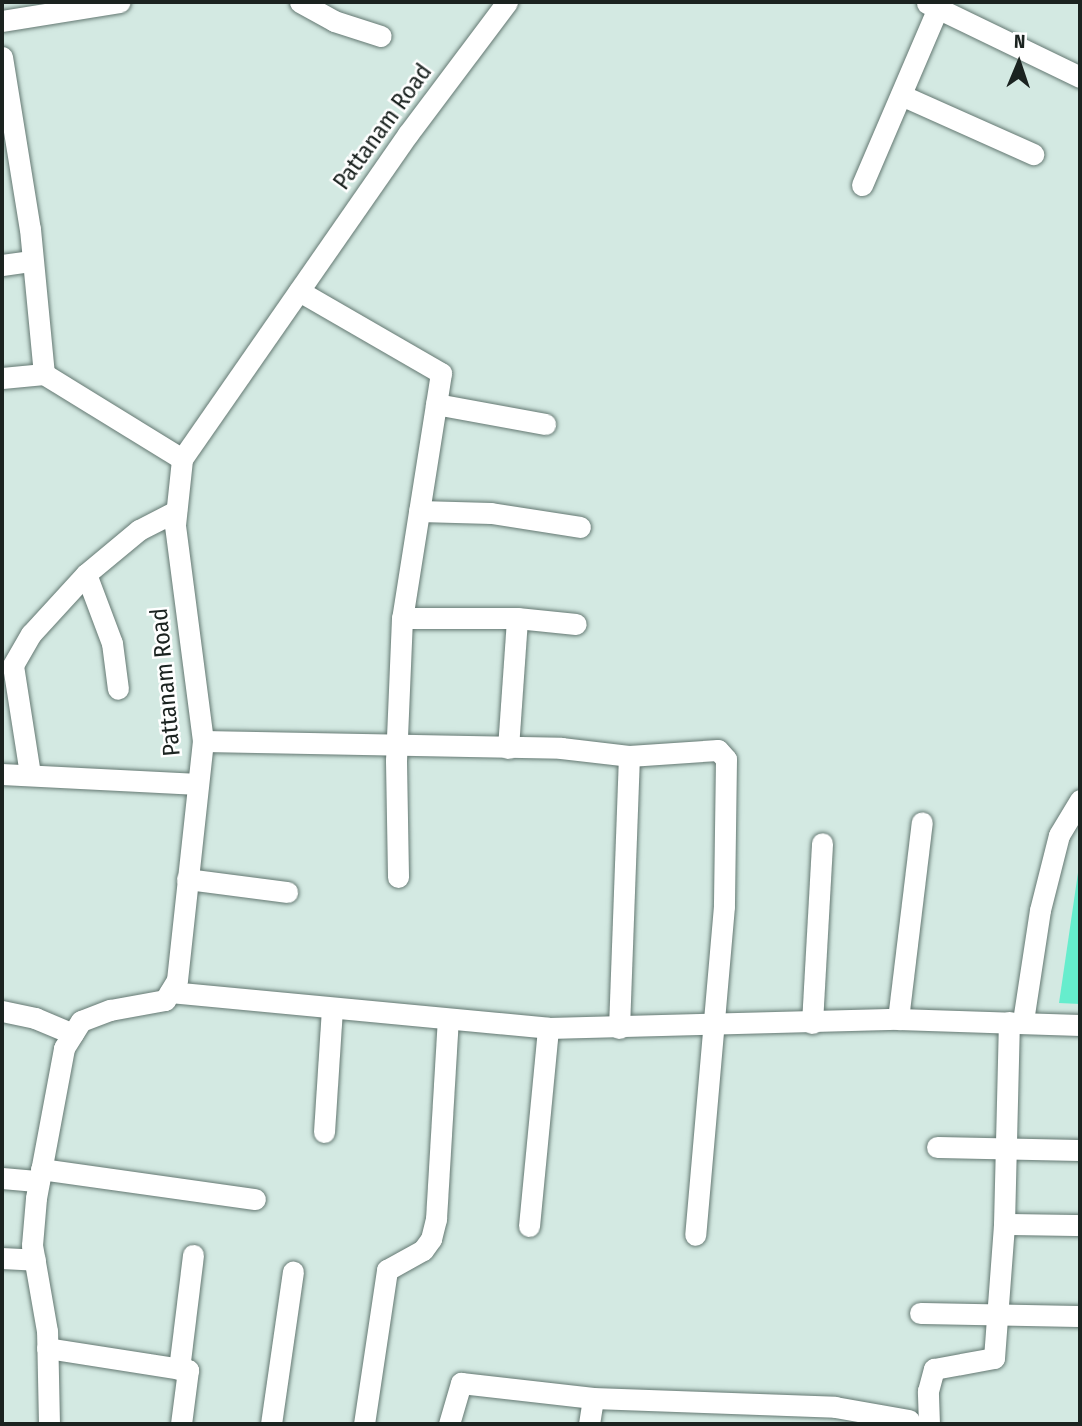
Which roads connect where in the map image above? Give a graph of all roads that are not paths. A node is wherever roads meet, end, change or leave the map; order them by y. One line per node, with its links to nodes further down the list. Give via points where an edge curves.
1 (118, 2): 5 (street)
2 (300, 2): 7 (street, via 334,21)
3 (506, 2): 17 (street, Pattanam Road)
4 (940, 6): 9 (street); 10 (street)
5 (39, 9): 6 (street)
6 (2, 21)
7 (381, 36)
8 (2, 57): 11 (street)
9 (1080, 77)
10 (901, 95): 12 (street); 14 (street)
11 (5, 98): 13 (street)
12 (1034, 153)
13 (12, 182): 15 (street)
14 (862, 186)
15 (30, 261): 16 (street); 18 (street)
16 (2, 265)
17 (299, 292): 20 (street, via 441,373); 22 (street, Pattanam Road)
18 (44, 374): 19 (street); 22 (street)
19 (2, 378)
20 (436, 404): 21 (street); 24 (street)
21 (545, 424)
22 (182, 459): 23 (street, Pattanam Road)
23 (176, 511): 26 (street, via 139,530); 31 (street, Pattanam Road)
24 (419, 511): 25 (street, via 491,513); 27 (street)
25 (580, 527)
26 (86, 573): 30 (street, via 111,643); 36 (street, via 31,634 13,665)
27 (402, 618): 28 (street); 32 (street)
28 (517, 618): 29 (street); 33 (street)
29 (576, 624)
30 (118, 689)
31 (203, 741): 32 (street); 37 (street, Pattanam Road)
32 (397, 745): 33 (street); 41 (street)
33 (508, 748): 34 (street)
34 (629, 755): 52 (street, via 718,750 726,759 724,906); 53 (street)
35 (2, 774): 36 (street)
36 (30, 774): 37 (street)
37 (198, 784): 42 (street, Pattanam Road)
38 (1080, 800): 49 (street, via 1059,835)
39 (922, 822): 48 (street)
40 (822, 843): 50 (street)
41 (398, 877)
42 (187, 879): 43 (street); 44 (street, Pattanam Road, via 177,980)
43 (287, 892)
44 (170, 992): 45 (street); 55 (street, via 165,1000 110,1010 81,1021)
45 (332, 1008): 47 (street); 56 (street)
46 (2, 1011): 55 (street, via 36,1018)
47 (448, 1019): 54 (street); 81 (street, via 436,1219 423,1250 387,1270)
48 (898, 1019): 49 (street); 50 (street)
49 (1016, 1022): 51 (street); 58 (street)
50 (812, 1023): 52 (street)
51 (1080, 1024)
52 (714, 1026): 53 (street); 66 (street)
53 (619, 1027): 54 (street)
54 (548, 1028): 65 (street)
55 (73, 1034): 60 (street, via 64,1048)
56 (324, 1132)
57 (937, 1147): 58 (street)
58 (1006, 1149): 59 (street); 63 (street)
59 (1080, 1150)
60 (40, 1175): 61 (street); 62 (street); 69 (street)
61 (2, 1178)
62 (255, 1199)
63 (1004, 1224): 64 (street); 72 (street)
64 (1080, 1225)
65 (529, 1226)
66 (695, 1235)
67 (193, 1255): 75 (street)
68 (2, 1258): 69 (street)
69 (35, 1260): 74 (street)
70 (293, 1272): 80 (street)
71 (920, 1313): 72 (street)
72 (998, 1314): 73 (street); 77 (street, via 994,1358 934,1369)
73 (1080, 1316)
74 (47, 1349): 75 (street); 78 (street)
75 (179, 1369): 79 (street, via 188,1370)
76 (593, 1398): 77 (street, via 835,1407); 82 (street, via 461,1383); 83 (street)
77 (919, 1422)
78 (49, 1424)
79 (181, 1424)
80 (271, 1424)
81 (364, 1424)
82 (449, 1424)
83 (589, 1424)

